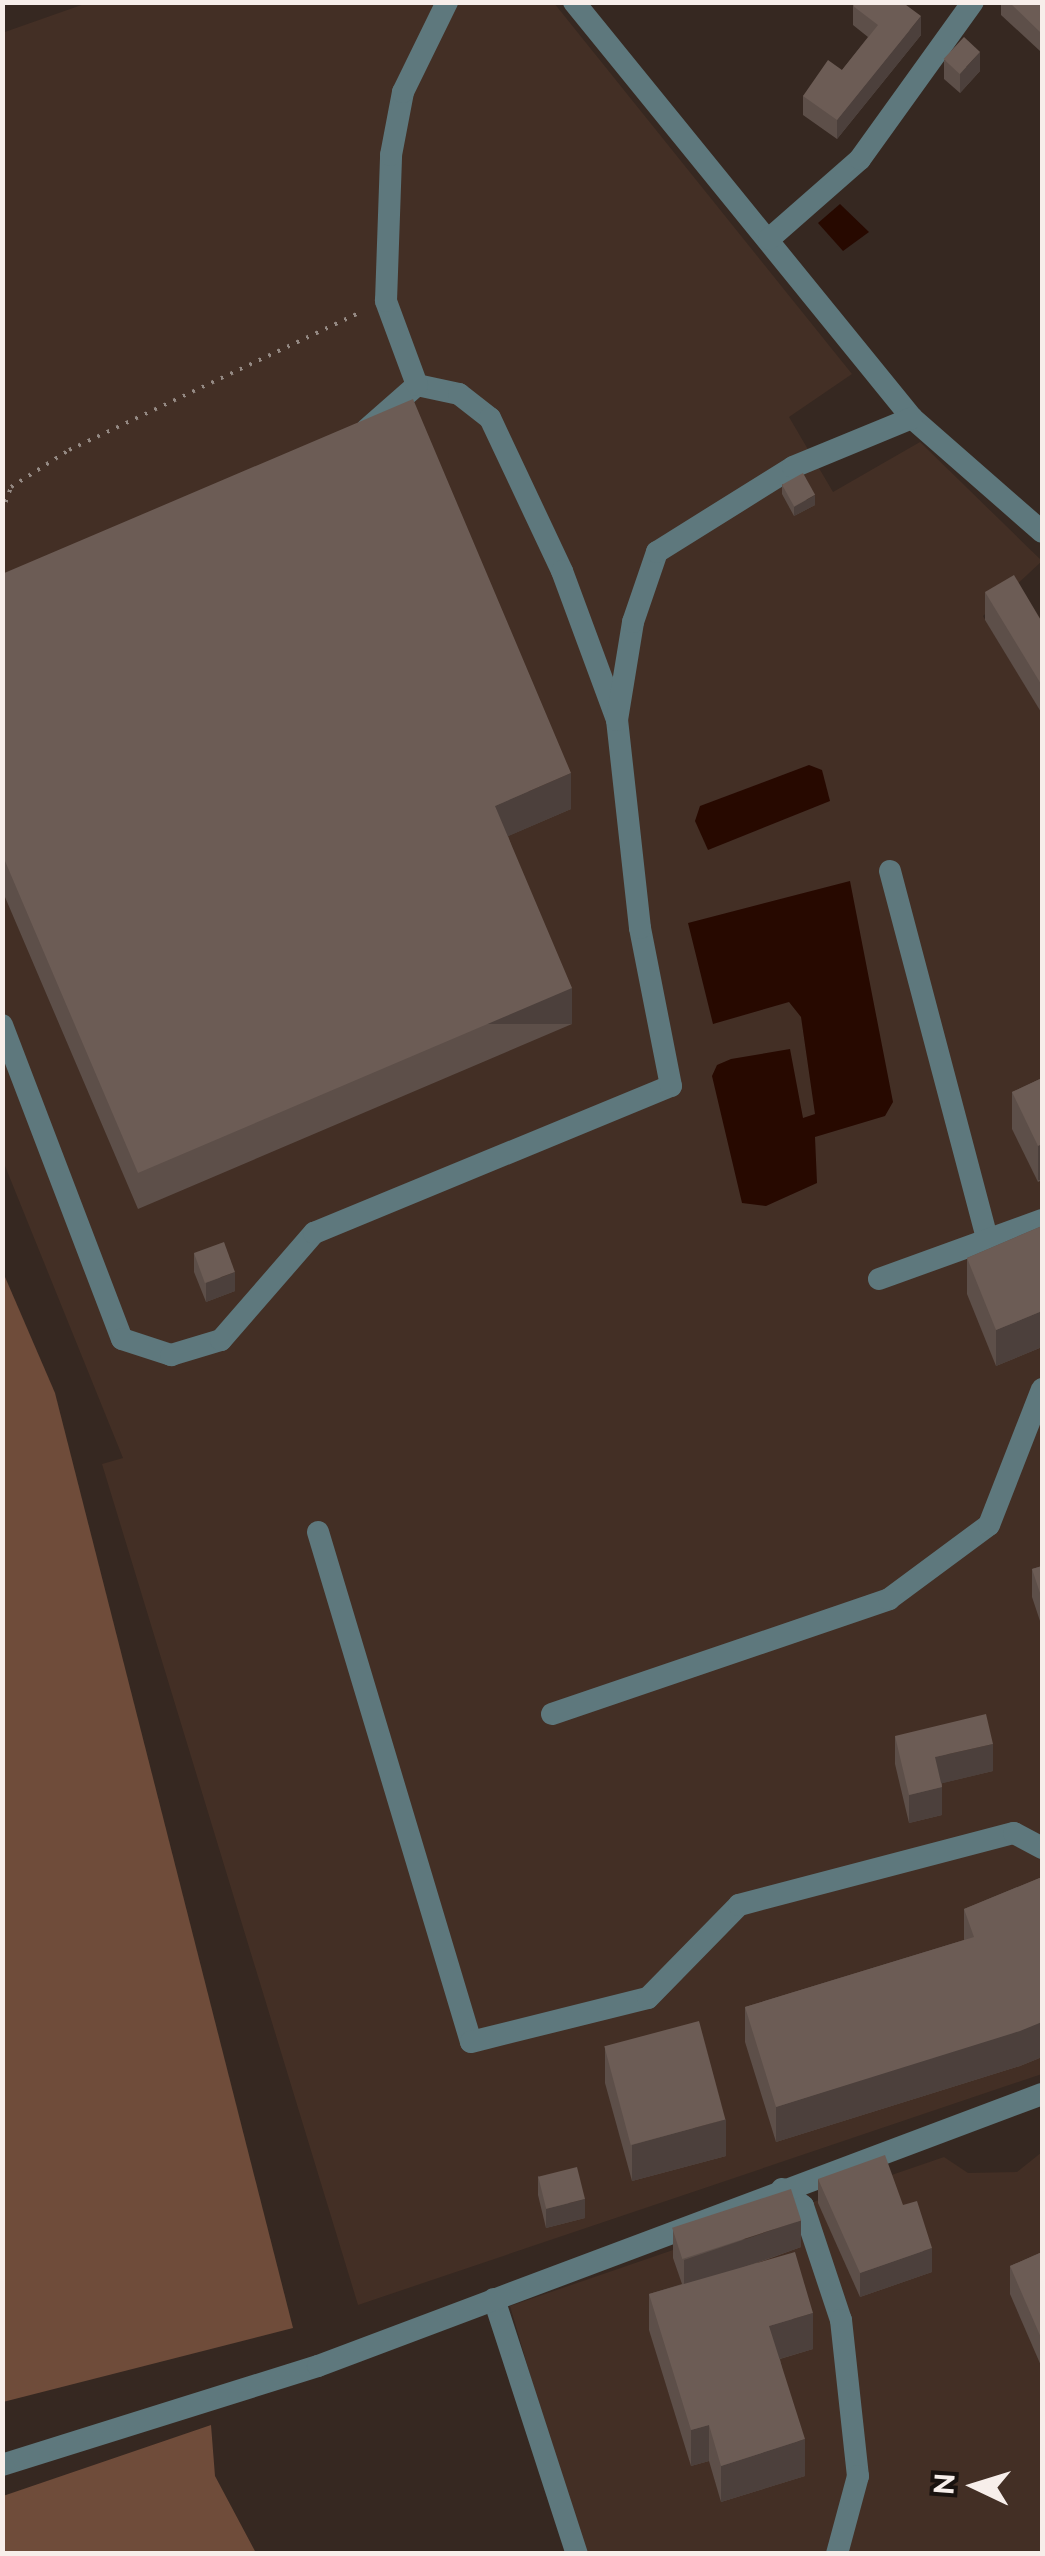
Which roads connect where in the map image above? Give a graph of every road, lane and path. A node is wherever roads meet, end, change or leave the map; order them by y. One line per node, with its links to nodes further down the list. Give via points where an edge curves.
1 (446, 2): 5 (street, via 402,92 391,155)
2 (574, 2): 4 (street)
3 (973, 2): 4 (street, via 860,159)
4 (769, 239): 7 (street)
5 (386, 301): 6 (street); 9 (path, via 69,450 11,487)
6 (417, 385): 8 (street); 11 (street, via 459,394 490,418 562,571)
7 (912, 418): 10 (street); 11 (street, via 794,467 657,552 633,622)
8 (352, 436)
9 (2, 512)
10 (1042, 532)
11 (617, 720): 13 (street, via 640,928 671,1086 314,1233 221,1340 171,1355 122,1339)
12 (890, 871): 15 (street)
13 (2, 1025)
14 (1042, 1220): 15 (street)
15 (988, 1241): 16 (street)
16 (879, 1278)
17 (1042, 1390): 19 (street, via 989,1525 888,1600)
18 (318, 1532): 20 (street, via 471,2042 648,1998 739,1905 1014,1833)
19 (552, 1714)
20 (1042, 1848)
21 (1042, 2094): 22 (street)
22 (782, 2189): 23 (street); 26 (street, via 803,2206 841,2320 858,2476)
23 (494, 2299): 24 (street, via 318,2366); 25 (street)
24 (2, 2465)
25 (577, 2554)
26 (837, 2554)

